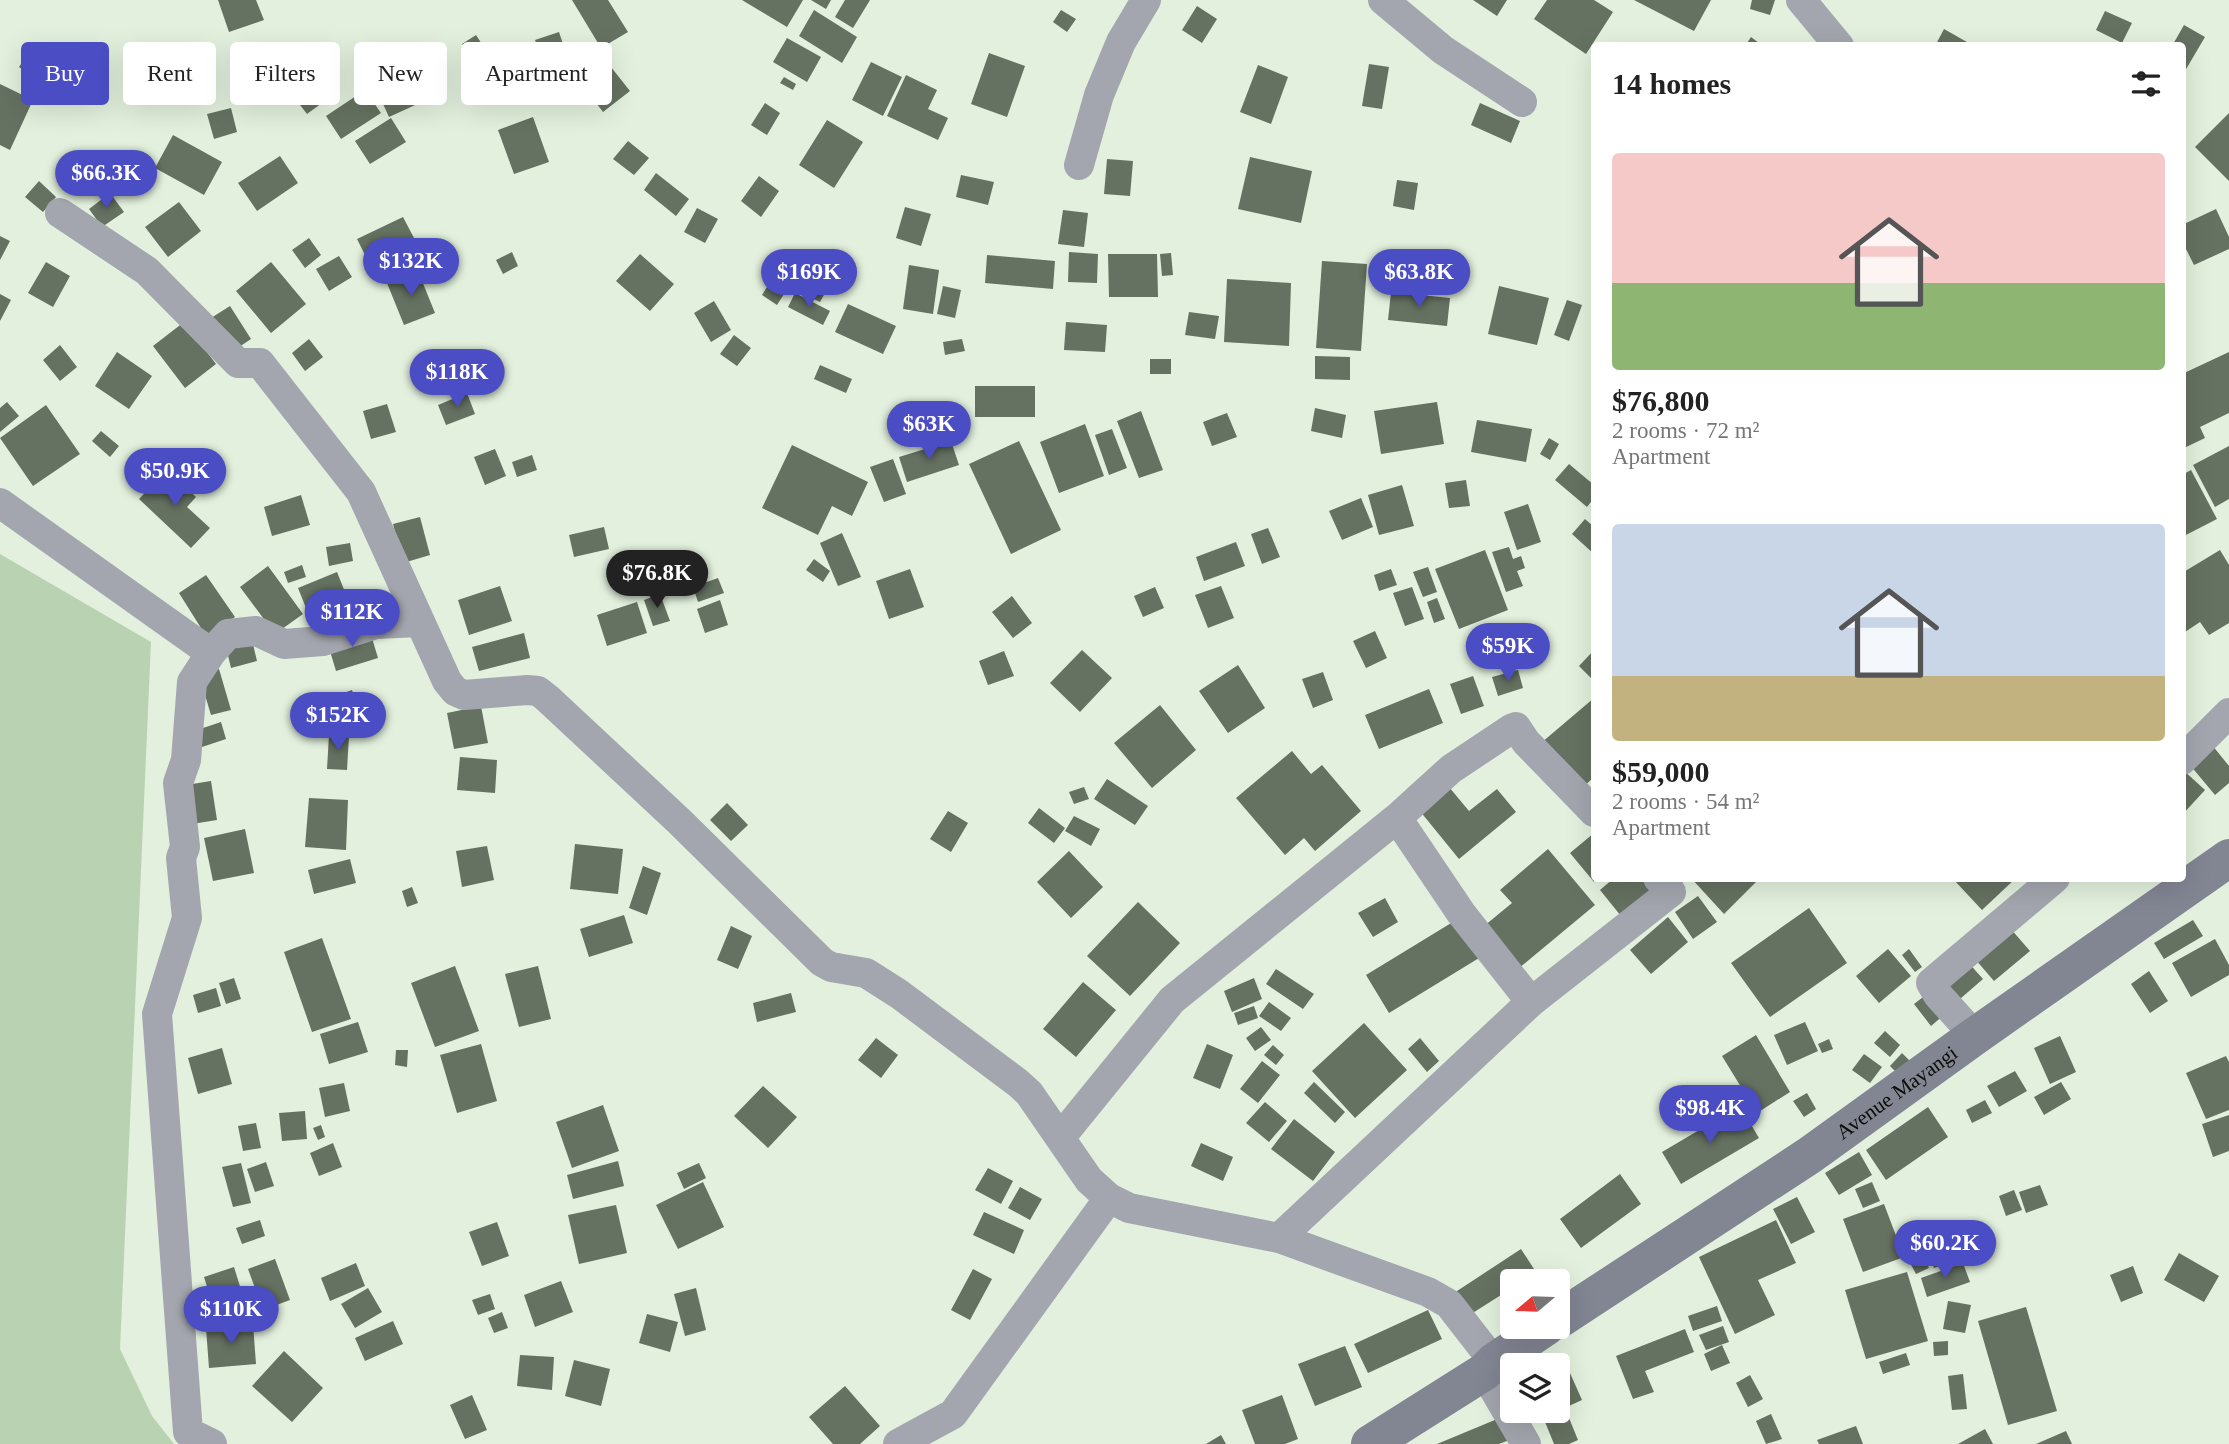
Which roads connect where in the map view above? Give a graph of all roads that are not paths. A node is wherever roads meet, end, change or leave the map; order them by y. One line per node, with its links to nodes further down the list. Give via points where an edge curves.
1 (1146, 0): 6 (street, via 1099,95)
2 (1383, 0): 5 (street, via 1443,50)
3 (1801, 0): 4 (street)
4 (1836, 42)
5 (1522, 102)
6 (1079, 165)
7 (60, 213): 9 (street, via 147,271 238,363 260,363 361,492)
8 (0, 503): 10 (street)
9 (420, 622): 10 (street, via 376,624 323,641 284,644 256,631 228,634); 20 (street, via 455,691 464,695 538,691 680,821 822,962 866,973 899,994 1029,1093)
10 (211, 653): 26 (street, via 192,682 186,760 178,783 187,918 157,1014 188,1432)
11 (2229, 713): 12 (street)
12 (2186, 756)
13 (1591, 809): 14 (street, via 1516,727 1451,769)
14 (1397, 817): 18 (street, via 1461,913); 20 (street, via 1172,1000)
15 (2229, 858): 19 (street, Avenue Mayangi)
16 (1662, 882): 18 (street, via 1671,892)
17 (2050, 882): 19 (street, via 1931,983)
18 (1531, 1002): 22 (street)
19 (1975, 1036): 23 (street, Avenue Mayangi, via 1810,1155)
20 (1060, 1138): 21 (street, via 1089,1180)
21 (1109, 1198): 22 (street, via 1129,1208); 27 (street, via 953,1414)
22 (1279, 1238): 25 (street, via 1449,1304)
23 (1570, 1312)
24 (1529, 1339): 25 (street)
25 (1489, 1366): 28 (street); 29 (street)
26 (212, 1444)
27 (898, 1444)
28 (1370, 1444)
29 (1526, 1444)

